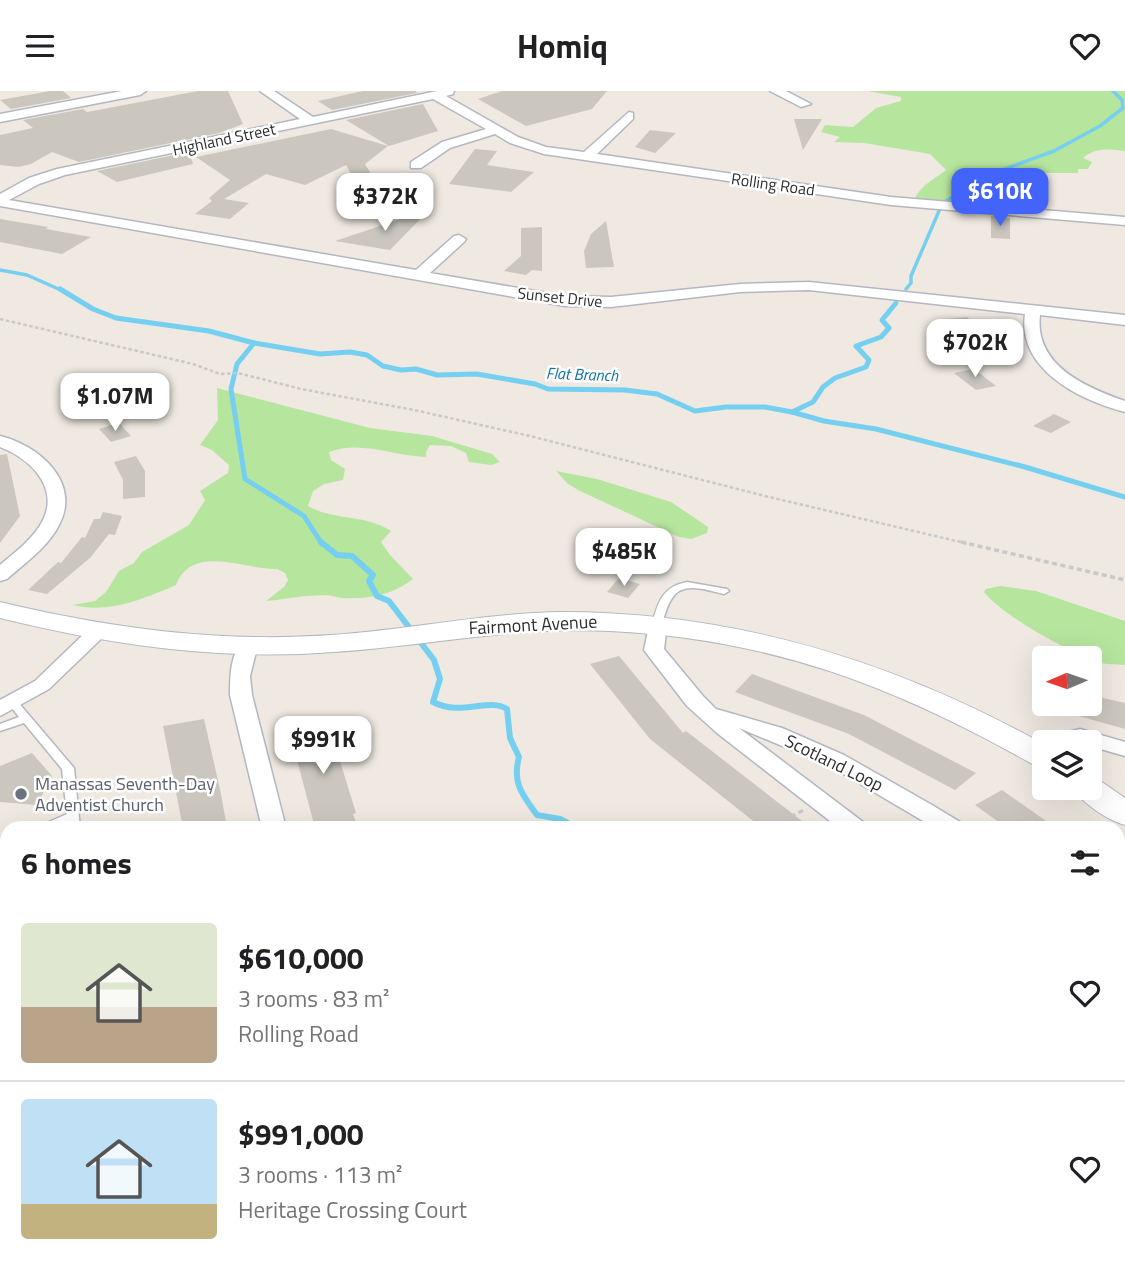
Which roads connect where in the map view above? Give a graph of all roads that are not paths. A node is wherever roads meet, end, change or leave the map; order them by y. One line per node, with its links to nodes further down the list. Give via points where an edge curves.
1 (140, 91): 8 (street)
2 (266, 91): 9 (street)
3 (453, 91): 5 (street, Highland Street)
4 (776, 91): 6 (street)
5 (435, 95): 9 (street, Highland Street); 10 (street, Rolling Road)
6 (805, 104)
7 (629, 116): 11 (street)
8 (0, 118)
9 (311, 121): 13 (street, Highland Street, via 47,176)
10 (496, 130): 11 (street, Rolling Road, via 534,148); 12 (street, via 446,145)
11 (586, 157): 14 (street, Rolling Road, via 921,204)
12 (416, 165)
13 (0, 200): 16 (street, Sunset Drive)
14 (1125, 221)
15 (459, 239): 16 (street)
16 (418, 276): 17 (street, Sunset Drive, via 588,303 791,285)
17 (1033, 309): 18 (street, Sunset Drive); 19 (street, via 1033,342 1049,367 1085,391)
18 (1125, 320)
19 (1125, 407)
20 (0, 441): 21 (street, via 37,459 57,492 49,526)
21 (0, 575)
22 (724, 591): 24 (lane, via 690,583 673,588 663,600)
23 (0, 610): 25 (street, Fairmont Avenue)
24 (657, 625): 26 (street, Fairmont Avenue, via 565,621); 28 (street, Scotland Loop, via 654,650); 33 (street, Fairmont Avenue, via 755,642 843,665 935,700)
25 (96, 633): 26 (street, Fairmont Avenue); 27 (street)
26 (247, 648): 38 (street, via 241,695)
27 (13, 710): 29 (lane); 37 (lane, via 68,768)
28 (709, 713): 31 (street, Scotland Loop, via 739,719); 34 (street, Scotland Loop)
29 (0, 728)
30 (1102, 742): 32 (street)
31 (798, 743): 34 (lane, via 769,741 763,748); 40 (street, Scotland Loop, via 852,768)
32 (1125, 749)
33 (1032, 751)
34 (766, 759): 39 (street, Scotland Loop)
35 (1102, 797): 36 (street)
36 (1125, 814)
37 (74, 821)
38 (272, 821)
39 (846, 821)
40 (940, 821)

